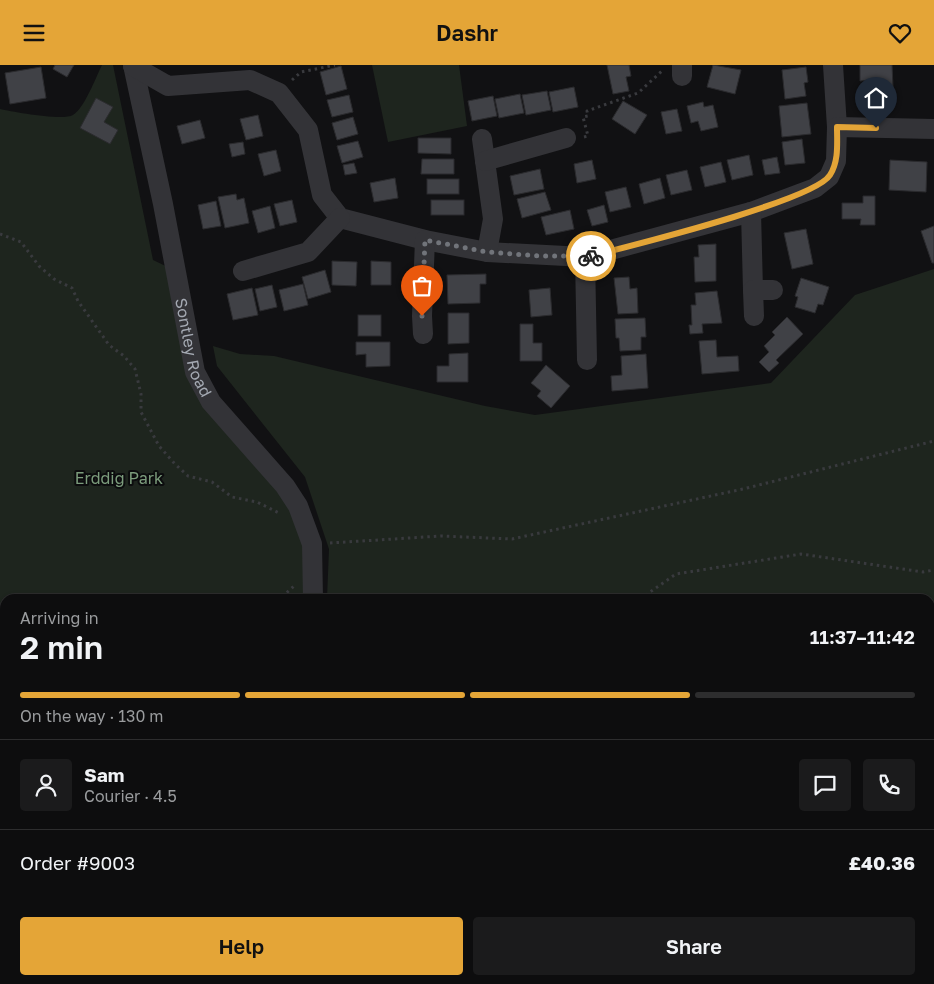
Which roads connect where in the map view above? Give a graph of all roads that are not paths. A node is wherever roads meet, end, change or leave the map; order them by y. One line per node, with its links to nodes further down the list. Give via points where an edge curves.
1 (133, 65): 9 (street, via 168,86 250,80 279,93 308,130 322,195); 19 (street, Sontley Road, via 195,372 211,402 285,486 298,506 312,544)
2 (833, 65): 3 (street)
3 (837, 127): 4 (street); 8 (street, via 836,161 829,177 815,188)
4 (934, 129)
5 (566, 138): 7 (street)
6 (482, 139): 7 (street)
7 (485, 161): 11 (street, via 493,219)
8 (751, 212): 12 (street); 14 (street)
9 (340, 218): 10 (street); 13 (street, via 308,252)
10 (425, 240): 11 (street); 17 (street)
11 (487, 252): 12 (street)
12 (585, 257): 18 (street)
13 (243, 271)
14 (753, 290): 15 (street); 16 (street)
15 (774, 290)
16 (754, 316)
17 (424, 334)
18 (587, 360)
19 (314, 594)

